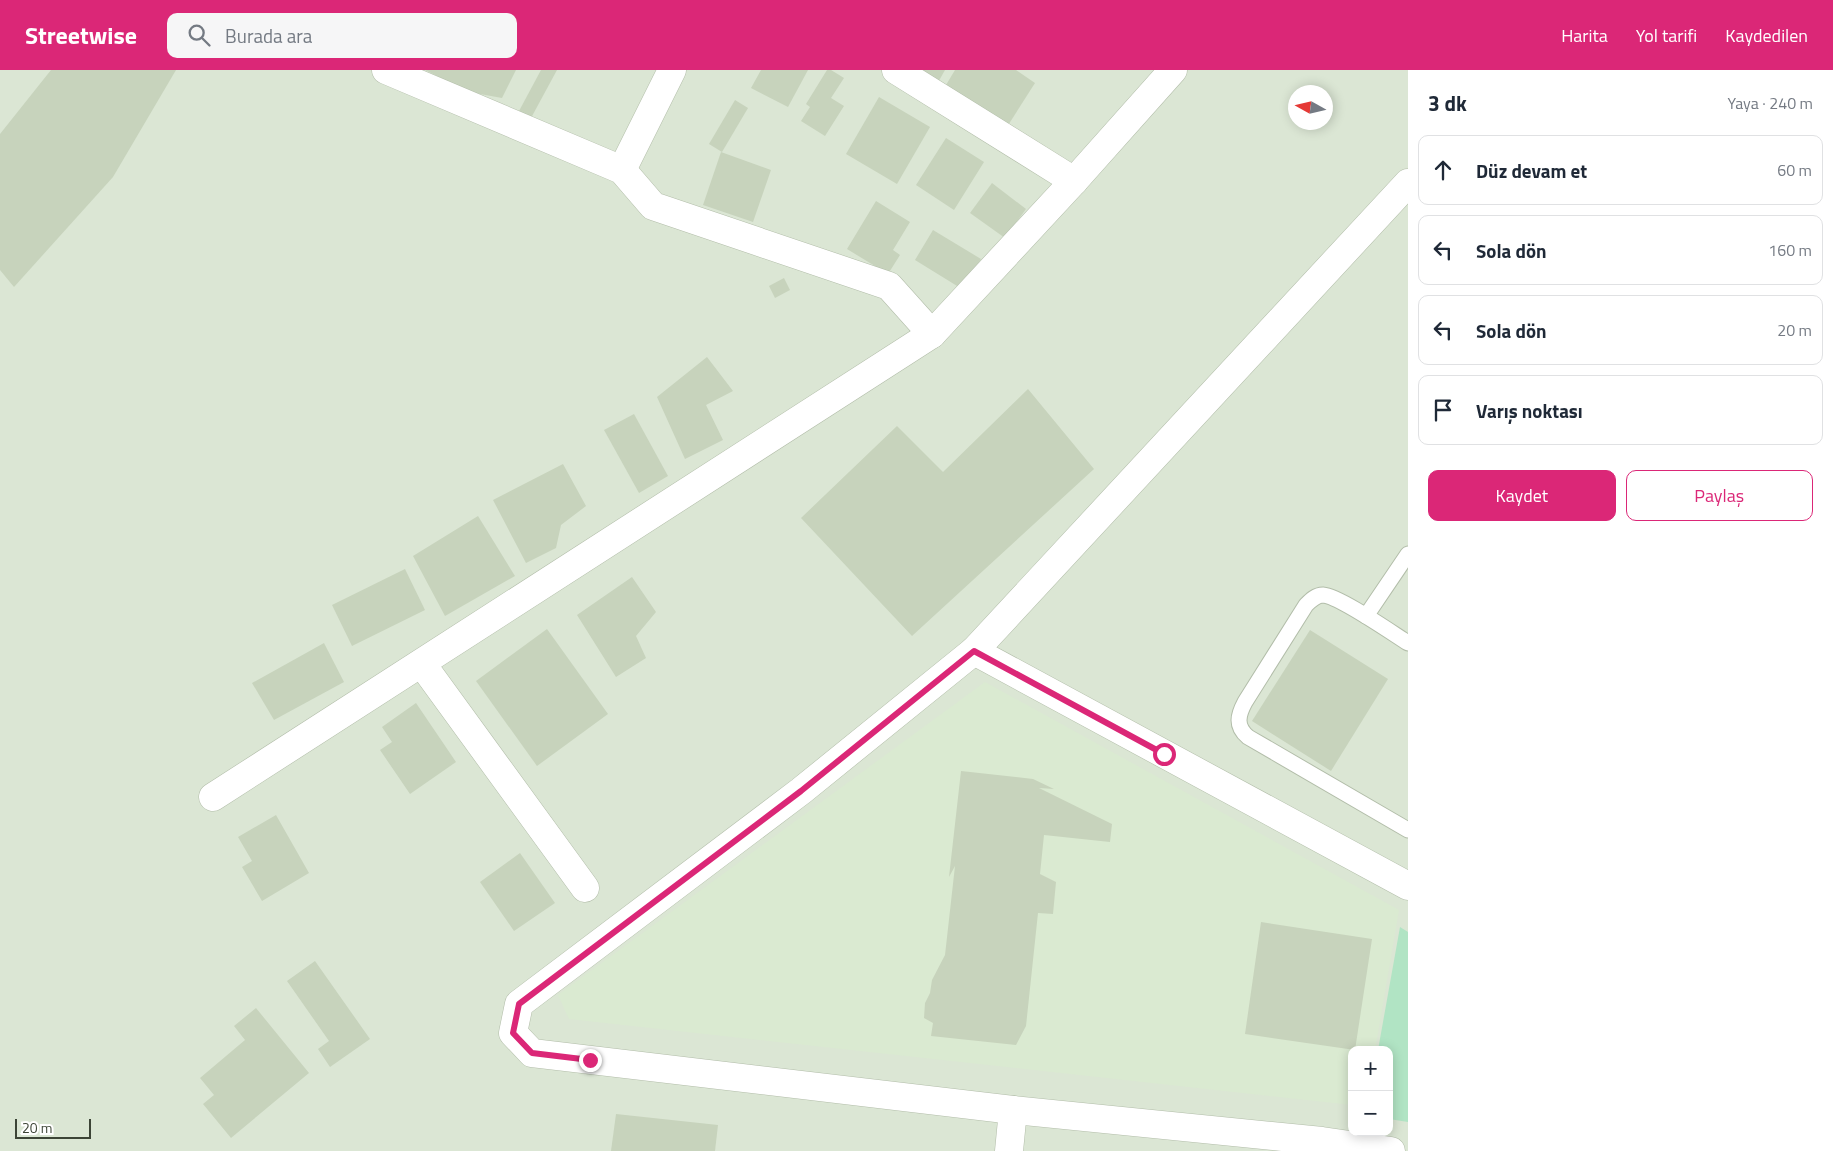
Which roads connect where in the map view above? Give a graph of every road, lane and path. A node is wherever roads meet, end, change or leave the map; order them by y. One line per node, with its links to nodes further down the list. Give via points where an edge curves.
1 (386, 70): 5 (street)
2 (672, 70): 5 (street)
3 (896, 70): 6 (street)
4 (1173, 70): 6 (street)
5 (622, 170): 8 (street, via 653,206 889,286)
6 (1074, 181): 8 (street)
7 (1408, 183): 12 (street)
8 (932, 334): 13 (street)
9 (1408, 554): 10 (lane)
10 (1366, 616): 11 (lane); 15 (lane, via 1324,595 1314,598 1306,605 1245,702 1238,724 1248,737)
11 (1408, 643)
12 (974, 651): 16 (street); 18 (street, via 801,791 519,1004 513,1033 532,1053)
13 (422, 664): 14 (street); 17 (street)
14 (213, 797)
15 (1408, 830)
16 (1408, 886)
17 (586, 888)
18 (1013, 1110): 19 (street); 20 (street, via 1322,1141)
19 (1009, 1151)
20 (1391, 1151)

